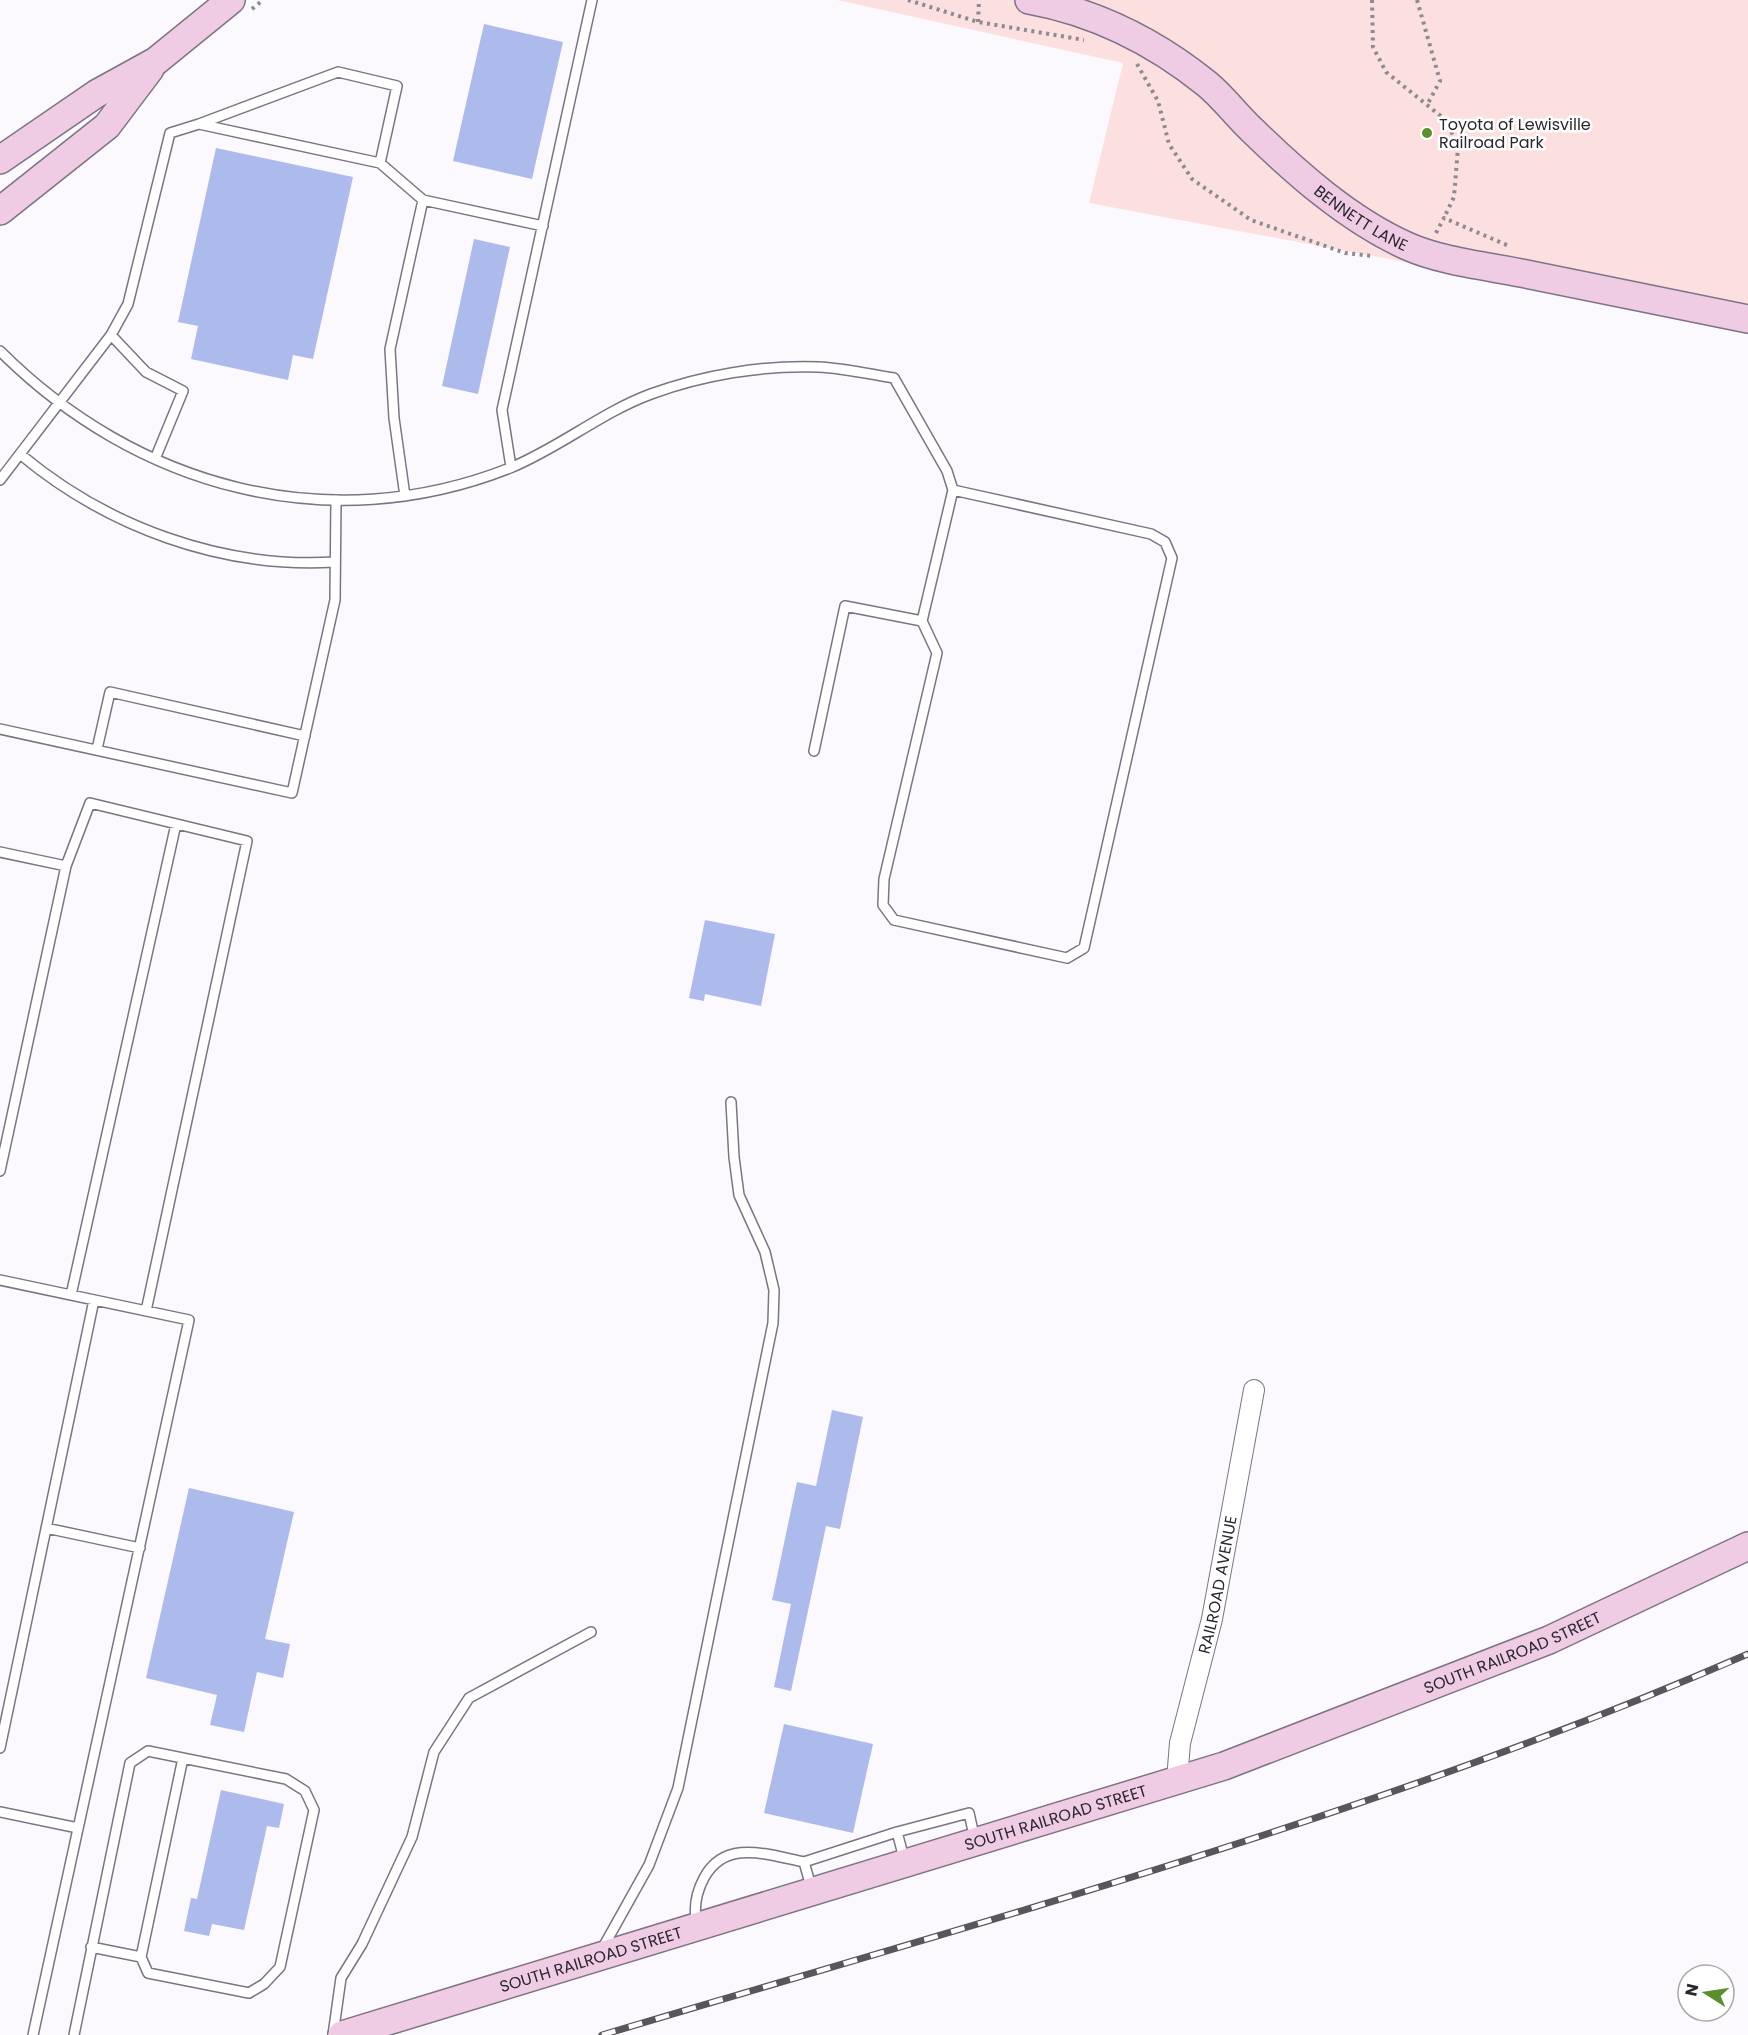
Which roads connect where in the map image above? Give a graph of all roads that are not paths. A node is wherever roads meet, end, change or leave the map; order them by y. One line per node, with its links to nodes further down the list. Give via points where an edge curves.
1 (231, 0): 4 (street)
2 (592, 0): 10 (lane)
3 (1029, 0): 11 (street, BENNETT LANE, via 1112,25 1163,52 1209,85 1251,130 1305,178 1356,216 1407,246)
4 (156, 61): 6 (street, via 96,94); 9 (street, via 107,126)
5 (199, 124): 7 (lane); 7 (lane, via 338,72 397,86); 12 (lane, via 171,133 128,304)
6 (0, 160)
7 (380, 163): 8 (lane)
8 (423, 200): 10 (lane); 20 (lane, via 390,349 394,418)
9 (0, 211)
10 (543, 226): 17 (lane, via 502,410)
11 (1748, 319)
12 (111, 335): 14 (lane); 16 (lane, via 146,372 183,391)
13 (0, 351): 14 (lane, via 33,384)
14 (60, 403): 15 (lane); 16 (lane)
15 (21, 454): 18 (lane); 22 (lane, via 40,471 88,501 136,527 187,546 299,564)
16 (155, 459): 21 (lane, via 189,475 240,489)
17 (512, 467): 19 (lane, via 650,394 714,376 768,368 819,367 894,378 947,471); 20 (lane, via 441,490)
18 (0, 480)
19 (953, 490): 23 (lane); 23 (lane, via 1151,534 1165,542 1172,558 1084,948 1067,958 894,920 883,905 884,879 938,653)
20 (405, 496): 21 (lane, via 375,501)
21 (336, 500): 22 (lane)
22 (335, 562): 25 (lane, via 335,600)
23 (922, 621): 27 (lane, via 845,606)
24 (0, 729): 26 (lane)
25 (305, 736): 26 (lane, via 292,793); 26 (lane, via 110,692)
26 (97, 749)
27 (814, 751)
28 (176, 824): 30 (lane, via 90,803); 34 (lane); 36 (lane, via 247,841)
29 (0, 852): 30 (lane)
30 (66, 866): 32 (lane)
31 (731, 1102): 55 (lane, via 739,1195 765,1252 774,1290 773,1323 678,1788 649,1865)
32 (0, 1171)
33 (0, 1280): 34 (lane)
34 (71, 1295): 35 (lane)
35 (94, 1300): 36 (lane); 38 (lane)
36 (146, 1311): 40 (lane, via 189,1320)
37 (1254, 1390): 44 (street, RAILROAD AVENUE, via 1212,1619 1180,1743)
38 (46, 1528): 40 (lane); 42 (lane)
39 (1748, 1546): 44 (street, SOUTH RAILROAD STREET, via 1549,1640 1224,1766)
40 (140, 1548): 46 (lane)
41 (591, 1632): 58 (lane, via 469,1698 434,1752 412,1837 362,1944 341,1978)
42 (0, 1748)
43 (183, 1758): 53 (lane, via 148,1751 130,1763); 54 (lane); 54 (lane, via 286,1779 304,1791 314,1810 280,1967 264,1984 249,1993 148,1973)
44 (1177, 1780): 48 (street, SOUTH RAILROAD STREET)
45 (0, 1812): 46 (lane)
46 (78, 1828): 56 (lane)
47 (897, 1832): 48 (lane, via 969,1813); 49 (lane); 50 (lane)
48 (976, 1842): 50 (street, SOUTH RAILROAD STREET)
49 (804, 1862): 51 (lane); 52 (lane, via 748,1851 722,1857 709,1868 696,1894)
50 (906, 1864): 51 (street, SOUTH RAILROAD STREET)
51 (813, 1893): 52 (street, SOUTH RAILROAD STREET)
52 (698, 1928): 55 (street, SOUTH RAILROAD STREET)
53 (91, 1947): 54 (lane); 57 (lane)
54 (141, 1957)
55 (597, 1958): 59 (street, SOUTH RAILROAD STREET)
56 (33, 2035)
57 (74, 2035)
58 (333, 2035)
59 (342, 2035)

